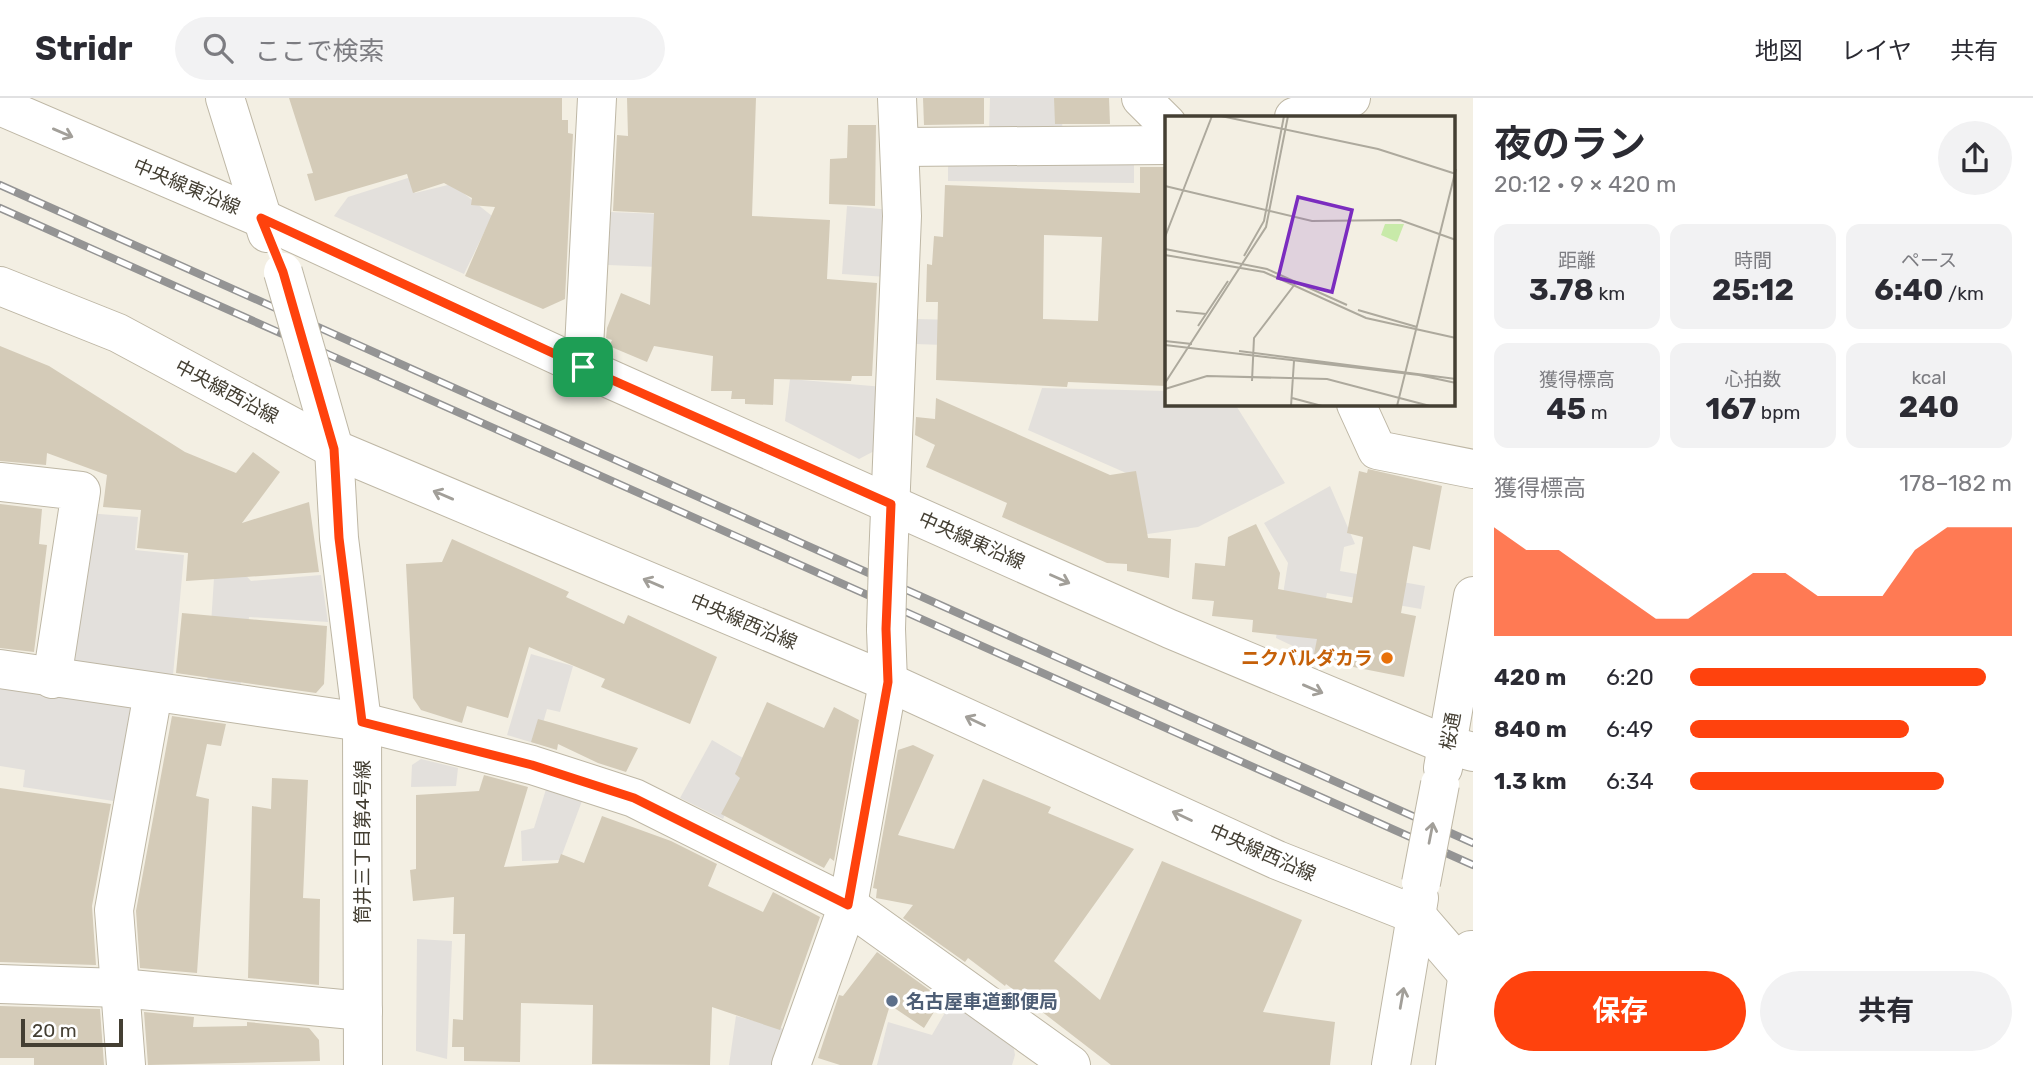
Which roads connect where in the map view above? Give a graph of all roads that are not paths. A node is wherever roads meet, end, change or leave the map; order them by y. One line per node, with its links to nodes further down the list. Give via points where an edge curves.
1 (225, 98): 11 (street, 筒井三丁目第4号線)
2 (597, 98): 13 (street)
3 (897, 98): 10 (street)
4 (1141, 98): 8 (street)
5 (1351, 98): 7 (street)
6 (0, 106): 11 (street, 中央線東沿線, one-way to 11)
7 (1297, 116)
8 (1165, 122)
9 (1165, 145): 10 (street)
10 (901, 146): 18 (street)
11 (261, 218): 13 (street, 中央線東沿線); 15 (street, 筒井三丁目第4号線, bridge, via 283,272)
12 (0, 286): 15 (street, 中央線西沿線, via 118,332)
13 (583, 367): 18 (street, 中央線東沿線)
14 (1357, 406): 16 (street, via 1377,450)
15 (334, 449): 22 (street, 中央線西沿線, one-way to 15); 24 (street, 筒井三丁目第4号線, via 339,538)
16 (1473, 469)
17 (0, 482): 21 (street, via 81,491)
18 (891, 504): 22 (street, bridge); 25 (street, 中央線東沿線, one-way to 25, via 1170,629)
19 (1473, 596): 25 (street, 桜通)
20 (0, 669): 21 (street)
21 (52, 679): 23 (street)
22 (888, 682): 26 (street, 中央線西沿線, one-way to 22, via 1278,860); 27 (street)
23 (153, 693): 24 (street); 30 (street, via 114,910)
24 (362, 722): 27 (street, via 532,765 634,798); 31 (street, 筒井三丁目第4号線)
25 (1460, 749): 26 (street, 桜通, one-way to 25, bridge, via 1440,784)
26 (1418, 899): 28 (street, 中央線西沿線); 37 (street, one-way to 26)
27 (848, 905): 32 (street); 35 (street)
28 (1471, 964): 38 (street)
29 (0, 984): 30 (street)
30 (120, 988): 31 (street); 33 (street)
31 (363, 1011): 34 (street, 筒井三丁目第4号線)
32 (1032, 1051): 36 (street)
33 (126, 1065)
34 (363, 1065)
35 (791, 1065)
36 (1070, 1065)
37 (1391, 1065)
38 (1455, 1065)

